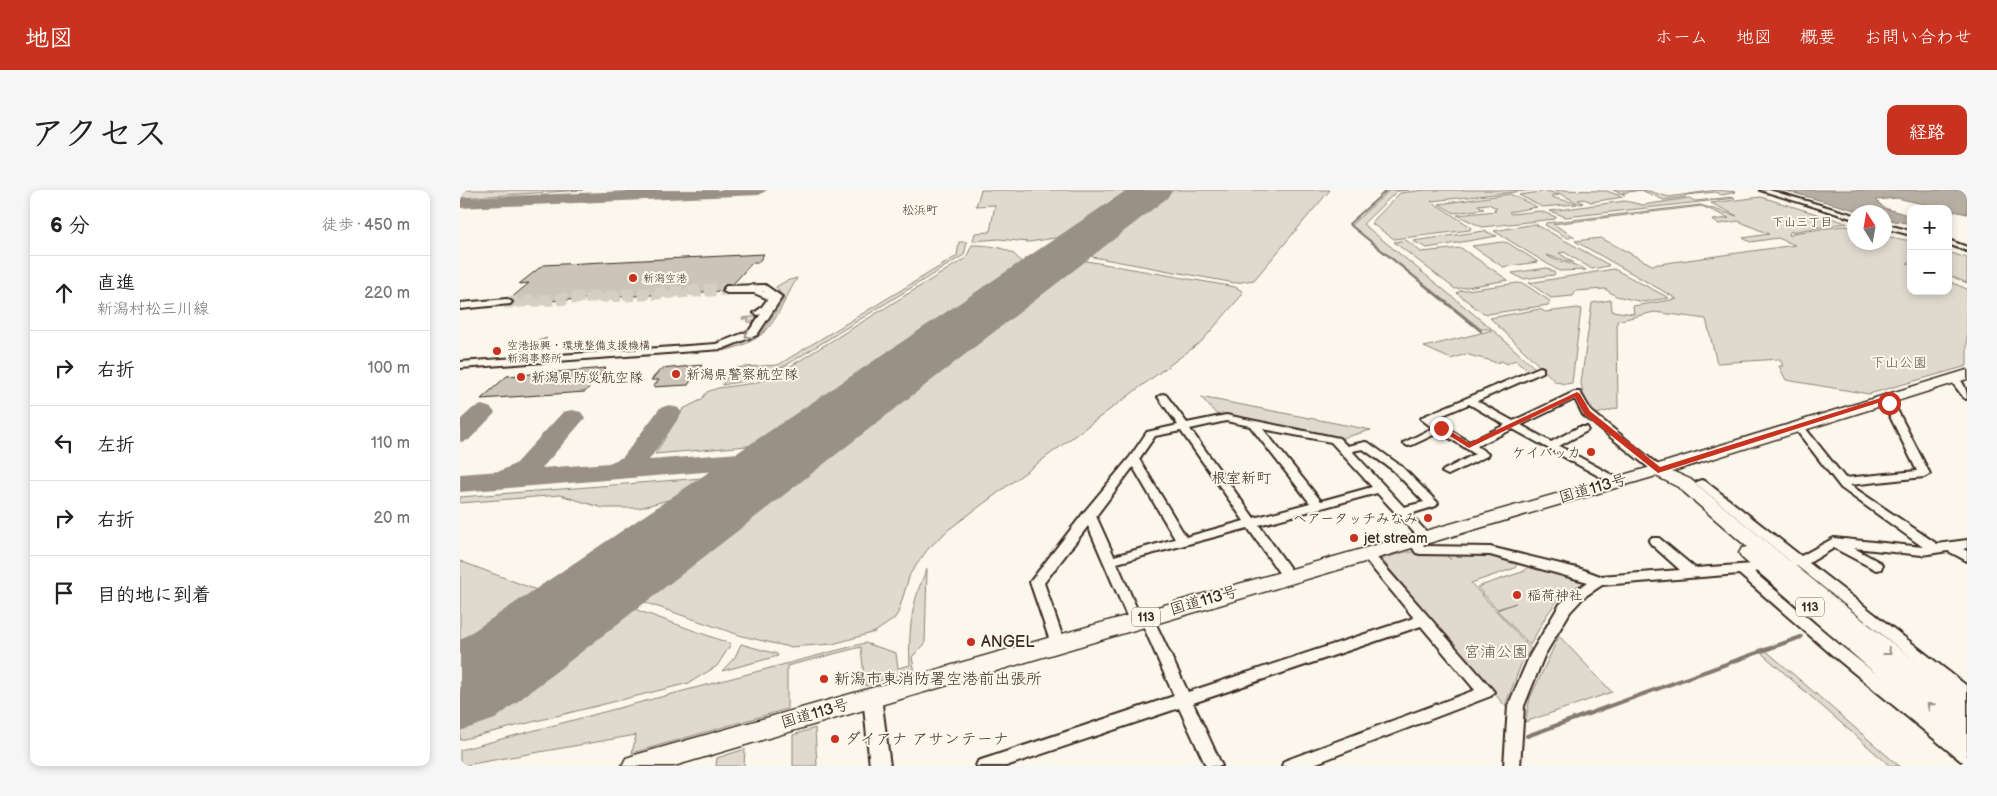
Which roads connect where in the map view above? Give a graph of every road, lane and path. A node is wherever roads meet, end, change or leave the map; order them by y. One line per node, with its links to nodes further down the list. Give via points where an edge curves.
1 (1763, 190): 2 (street)
2 (1847, 214)
3 (1892, 222): 5 (street)
4 (1892, 228): 6 (street)
5 (1907, 228)
6 (1907, 232)
7 (1952, 244): 8 (street)
8 (1967, 249)
9 (728, 290): 12 (street, via 755,291 768,296 770,300); 13 (street, one-way to 13, via 765,288 774,293 776,301 753,333 725,345)
10 (506, 303): 11 (street)
11 (460, 307)
12 (758, 313)
13 (463, 365)
14 (1540, 370): 19 (street)
15 (1960, 376): 16 (street); 18 (main road, 国道113号)
16 (1967, 396)
17 (1163, 397): 23 (street)
18 (1886, 398): 22 (main road, 国道113号); 34 (street, via 1924,474)
19 (1470, 400): 21 (street); 24 (street, via 1426,419)
20 (1254, 424): 23 (street, via 1226,418); 29 (street, via 1335,440); 37 (street)
21 (1511, 424): 27 (street); 28 (street); 31 (street, via 1577,394 1587,413)
22 (1798, 426): 31 (main road, 国道113号); 34 (street)
23 (1184, 427): 30 (street, via 1151,434); 40 (street)
24 (1441, 428): 26 (street); 27 (street)
25 (1583, 429): 28 (street)
26 (1408, 443)
27 (1469, 446): 32 (street, via 1483,454)
28 (1551, 446): 33 (street)
29 (1344, 450): 36 (street); 38 (street, via 1365,445 1397,468 1432,503)
30 (1134, 459): 39 (street); 42 (street)
31 (1658, 470): 33 (main road, 国道113号 / 113); 62 (main road, 113, one-way to 62, via 1684,483 1838,613); 63 (main road, 113, one-way to 31, via 1670,485)
32 (1448, 472)
33 (1617, 482): 41 (main road, 国道113号 / 113)
34 (1841, 482): 47 (street)
35 (1701, 483): 51 (street)
36 (1381, 488): 37 (street); 38 (street)
37 (1318, 505): 40 (street)
38 (1402, 512): 41 (street)
39 (1089, 514): 50 (street); 58 (street, via 1037,582)
40 (1251, 523): 42 (street); 54 (street)
41 (1420, 540): 48 (main road, 国道113号 / 113); 55 (street, via 1420,550 1500,553)
42 (1182, 541): 50 (street)
43 (1655, 541): 53 (street)
44 (1834, 542): 47 (street, via 1922,552); 51 (street); 52 (street)
45 (1967, 544): 46 (street)
46 (1951, 547): 47 (street); 49 (street)
47 (1935, 549)
48 (1368, 554): 54 (main road, 国道113号 / 113); 57 (street)
49 (1967, 557)
50 (1110, 561): 56 (street)
51 (1794, 562): 59 (street)
52 (1876, 566)
53 (1692, 572): 55 (street); 64 (street, via 1748,569 1844,656)
54 (1289, 577): 56 (main road, 国道113号 / 113)
55 (1599, 581): 70 (street, via 1565,608 1537,654 1516,706)
56 (1141, 620): 58 (main road, 国道113号 / 113); 61 (street)
57 (1424, 620): 61 (street); 69 (street, via 1486,692)
58 (1058, 644): 60 (main road, 国道113号 / 113)
59 (1967, 695)
60 (872, 697): 65 (main road, 国道113号 / 113); 66 (street)
61 (1184, 699): 67 (street); 68 (street)
62 (1967, 715)
63 (1967, 738)
64 (1967, 756)
65 (635, 766)
66 (880, 766)
67 (984, 766)
68 (1214, 766)
69 (1290, 766)
70 (1512, 766)

